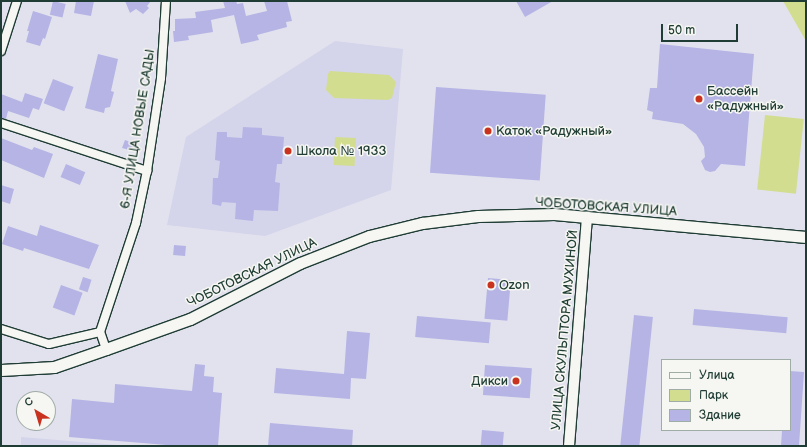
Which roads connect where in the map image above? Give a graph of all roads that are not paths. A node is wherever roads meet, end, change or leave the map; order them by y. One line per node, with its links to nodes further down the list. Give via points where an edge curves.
1 (16, 1): 3 (street)
2 (166, 1): 5 (street, 6-Я УЛИЦА НОВЫЕ САДЫ, via 161,78)
3 (1, 51)
4 (1, 123): 5 (street)
5 (147, 171): 9 (street, 6-Я УЛИЦА НОВЫЕ САДЫ, via 136,223)
6 (587, 217): 7 (main road, ЧОБОТОВСКАЯ УЛИЦА); 10 (main road, ЧОБОТОВСКАЯ УЛИЦА, via 554,214 478,216 422,223 369,236 300,263 190,319); 12 (street, УЛИЦА СКУЛЬПТОРА МУХИНОЙ)
7 (806, 237)
8 (1, 329): 9 (street, via 49,344)
9 (100, 332): 10 (street)
10 (106, 349): 11 (main road, ЧОБОТОВСКАЯ УЛИЦА, via 54,367)
11 (1, 370)
12 (568, 446)

